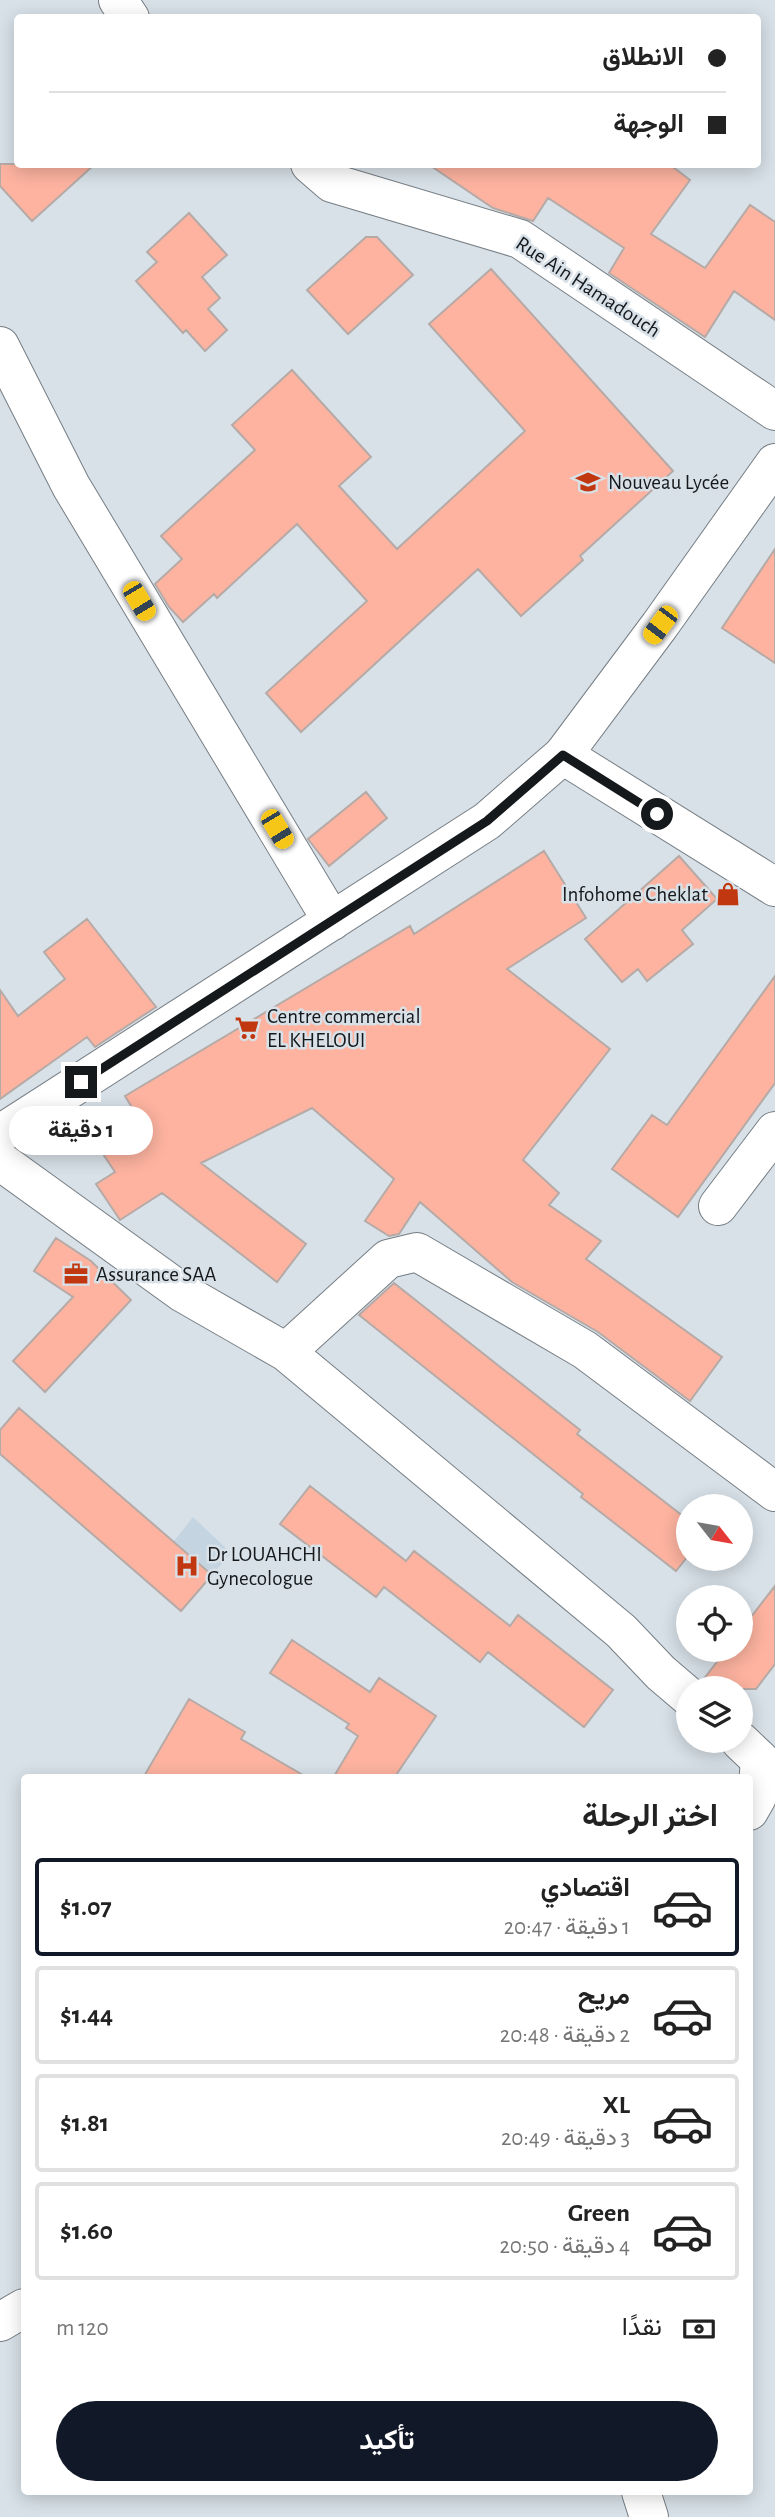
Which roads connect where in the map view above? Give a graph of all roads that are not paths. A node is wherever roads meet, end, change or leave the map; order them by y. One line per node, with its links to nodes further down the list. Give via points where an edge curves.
1 (315, 168): 3 (street, Rue Ain Hamadouch, via 332,183 520,239)
2 (0, 346): 7 (street, via 71,486)
3 (775, 411)
4 (775, 463): 5 (street)
5 (563, 755): 6 (street); 7 (street, via 487,821)
6 (775, 887)
7 (332, 920): 9 (street)
8 (775, 1131): 11 (street)
9 (0, 1134)
10 (0, 1161): 12 (street, via 183,1293)
11 (718, 1206)
12 (286, 1352): 13 (street, via 388,1259 417,1252 585,1350); 14 (street, via 621,1631)
13 (775, 1492)
14 (676, 1686)
15 (758, 1753): 16 (street)
16 (753, 1804)
17 (21, 2310): 18 (street)
18 (0, 2322)
19 (642, 2495): 20 (street)
20 (649, 2517)

